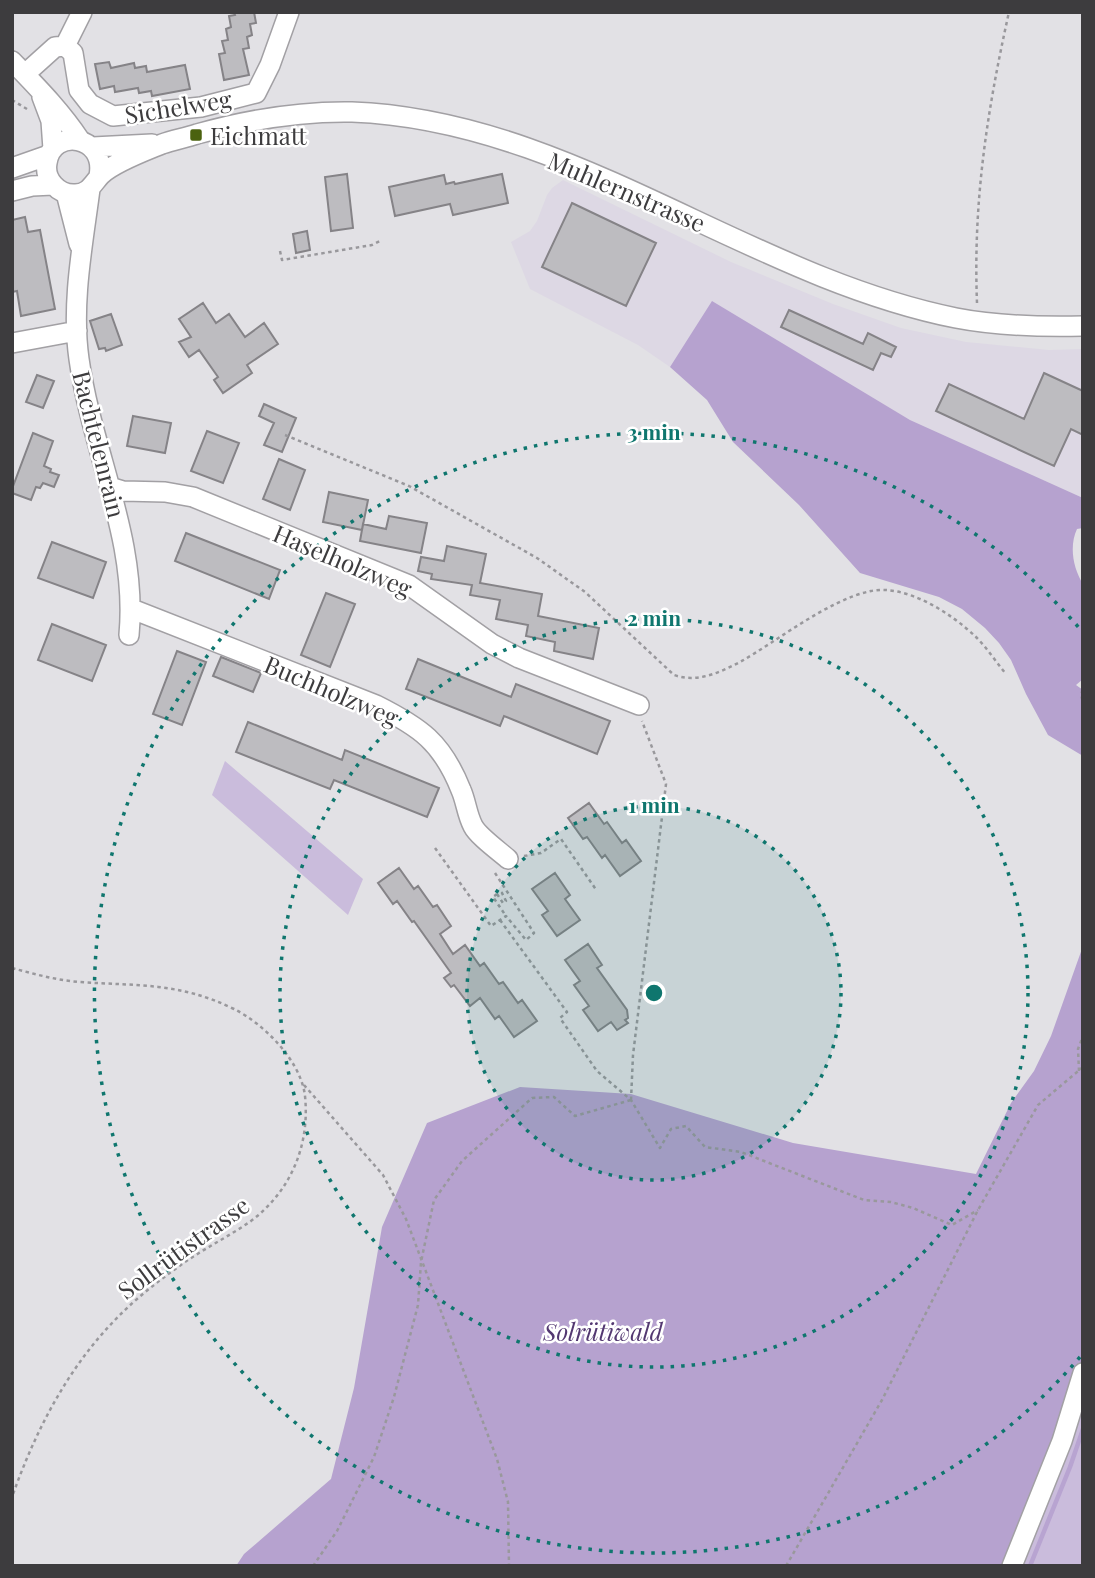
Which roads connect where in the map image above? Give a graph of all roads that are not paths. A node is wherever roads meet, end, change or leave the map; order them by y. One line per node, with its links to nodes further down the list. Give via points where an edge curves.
1 (82, 12): 3 (street)
2 (289, 12): 3 (street, Sichelweg, via 256,93 201,107 113,116 90,104 79,90 73,54)
3 (65, 46): 4 (street)
4 (19, 67): 5 (street)
5 (40, 93): 7 (street, via 56,105); 8 (street, via 51,121)
6 (163, 143): 7 (street, Muhlernstrasse); 10 (street, Muhlernstrasse, via 109,168); 14 (street, Muhlernstrasse, via 246,122 308,113 373,114 443,125 509,142 608,179 766,253 862,291 978,321)
7 (86, 144): 8 (street, Muhlernstrasse, via 65,141); 10 (street, via 101,162)
8 (51, 152): 9 (street, Muhlernstrasse); 11 (street, via 46,171)
9 (12, 167)
10 (95, 182): 11 (street, Muhlernstrasse, via 78,194); 13 (street, Bachtelenrain)
11 (60, 189): 12 (street, Muhlernstrasse, via 32,186); 13 (street, Bachtelenrain)
12 (12, 191)
13 (81, 252): 15 (street, Bachtelenrain)
14 (1083, 326)
15 (77, 331): 16 (street); 17 (street, Bachtelenrain, via 90,414)
16 (12, 343)
17 (110, 487): 18 (street, Bachtelenrain, via 125,543); 20 (street, Haselholzweg, via 193,497 384,573 519,658)
18 (132, 609): 19 (street, Bachtelenrain); 21 (street, Buchholzweg, via 412,723 445,757 473,827)
19 (130, 635)
20 (639, 705)
21 (502, 866)
22 (1083, 1373): 23 (street, via 1062,1441)
23 (1012, 1566)

